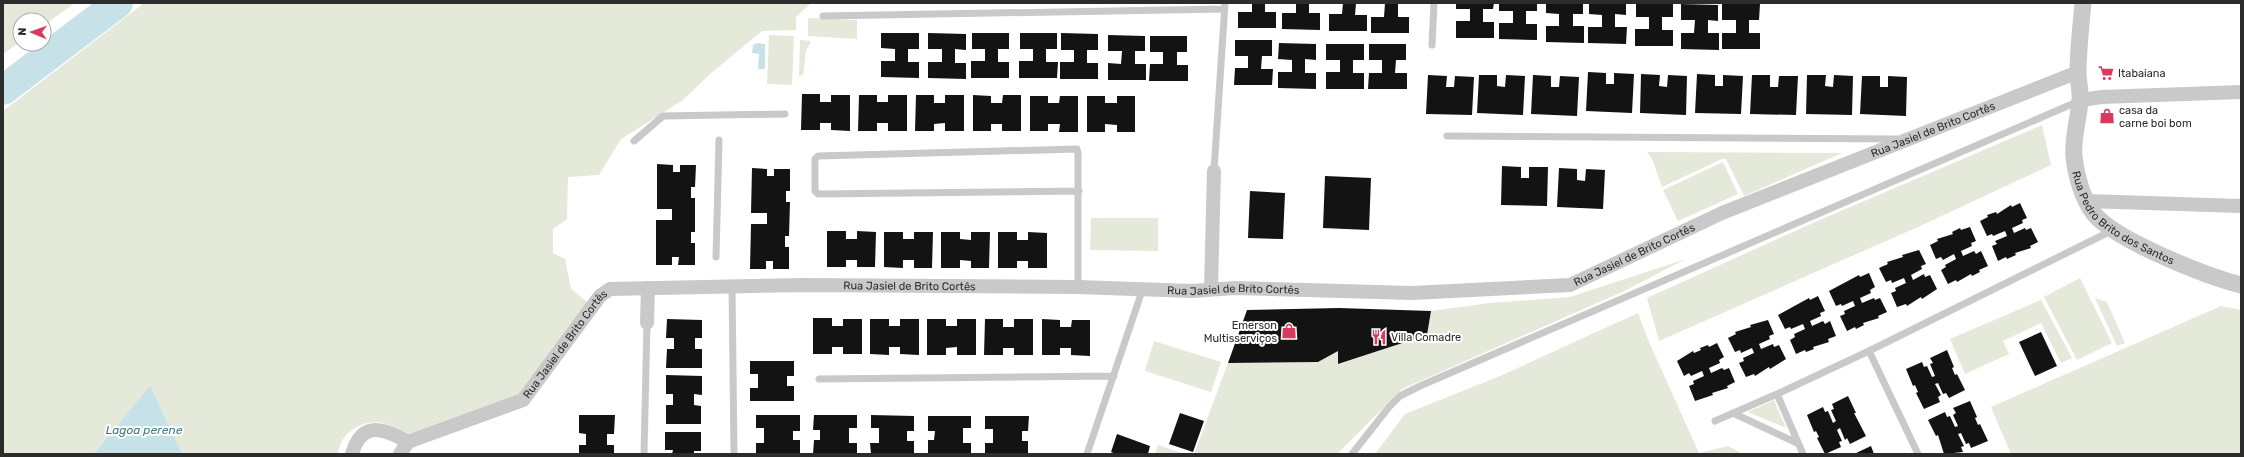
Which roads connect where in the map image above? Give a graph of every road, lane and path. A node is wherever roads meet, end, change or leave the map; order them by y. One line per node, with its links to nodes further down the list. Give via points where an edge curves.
1 (1434, 3): 5 (lane)
2 (2083, 3): 6 (street, Rua Pedro Brito dos Santos)
3 (1224, 6): 4 (lane); 14 (lane)
4 (823, 16)
5 (1432, 45)
6 (2078, 72): 8 (street, Rua Pedro Brito dos Santos); 12 (street, Rua Jasiel de Brito Cortês)
7 (2241, 92): 8 (street)
8 (2080, 100): 16 (street, Rua Pedro Brito dos Santos, via 2075,126 2074,156); 40 (lane, via 1420,386 1400,396 1389,406)
9 (785, 114): 13 (lane, via 663,116)
10 (1447, 136): 12 (lane)
11 (719, 140): 19 (lane)
12 (1909, 140): 25 (street, Rua Jasiel de Brito Cortês, via 1722,213 1570,285 1412,293)
13 (634, 141)
14 (1214, 171): 25 (street)
15 (1079, 191): 15 (lane, via 818,194 815,191 815,159 818,156 1077,149); 22 (lane)
16 (2086, 200): 17 (street); 18 (street, Rua Pedro Brito dos Santos, via 2093,213)
17 (2241, 206)
18 (2114, 230): 20 (street, Rua Pedro Brito dos Santos, via 2149,251); 27 (lane)
19 (716, 257)
20 (2241, 285)
21 (732, 286): 22 (street, Rua Jasiel de Brito Cortês); 23 (street, Rua Jasiel de Brito Cortês); 38 (lane)
22 (1078, 287): 24 (street, Rua Jasiel de Brito Cortês)
23 (648, 288): 26 (street); 33 (street, Rua Jasiel de Brito Cortês, via 614,289 603,292 523,400)
24 (1143, 288): 25 (street, Rua Jasiel de Brito Cortês, via 1192,291); 28 (lane)
25 (1211, 289)
26 (647, 323): 37 (lane)
27 (1869, 351): 30 (lane); 42 (lane)
28 (1114, 376): 29 (lane); 39 (lane)
29 (819, 379)
30 (1777, 394): 31 (lane); 34 (lane)
31 (1733, 413): 32 (lane); 34 (lane)
32 (1715, 421)
33 (408, 442): 35 (street, via 388,430 370,430 356,440); 36 (street)
34 (1797, 443): 41 (lane)
35 (352, 454)
36 (400, 454)
37 (644, 454)
38 (734, 454)
39 (1087, 454)
40 (1352, 454)
41 (1802, 454)
42 (1918, 454)

